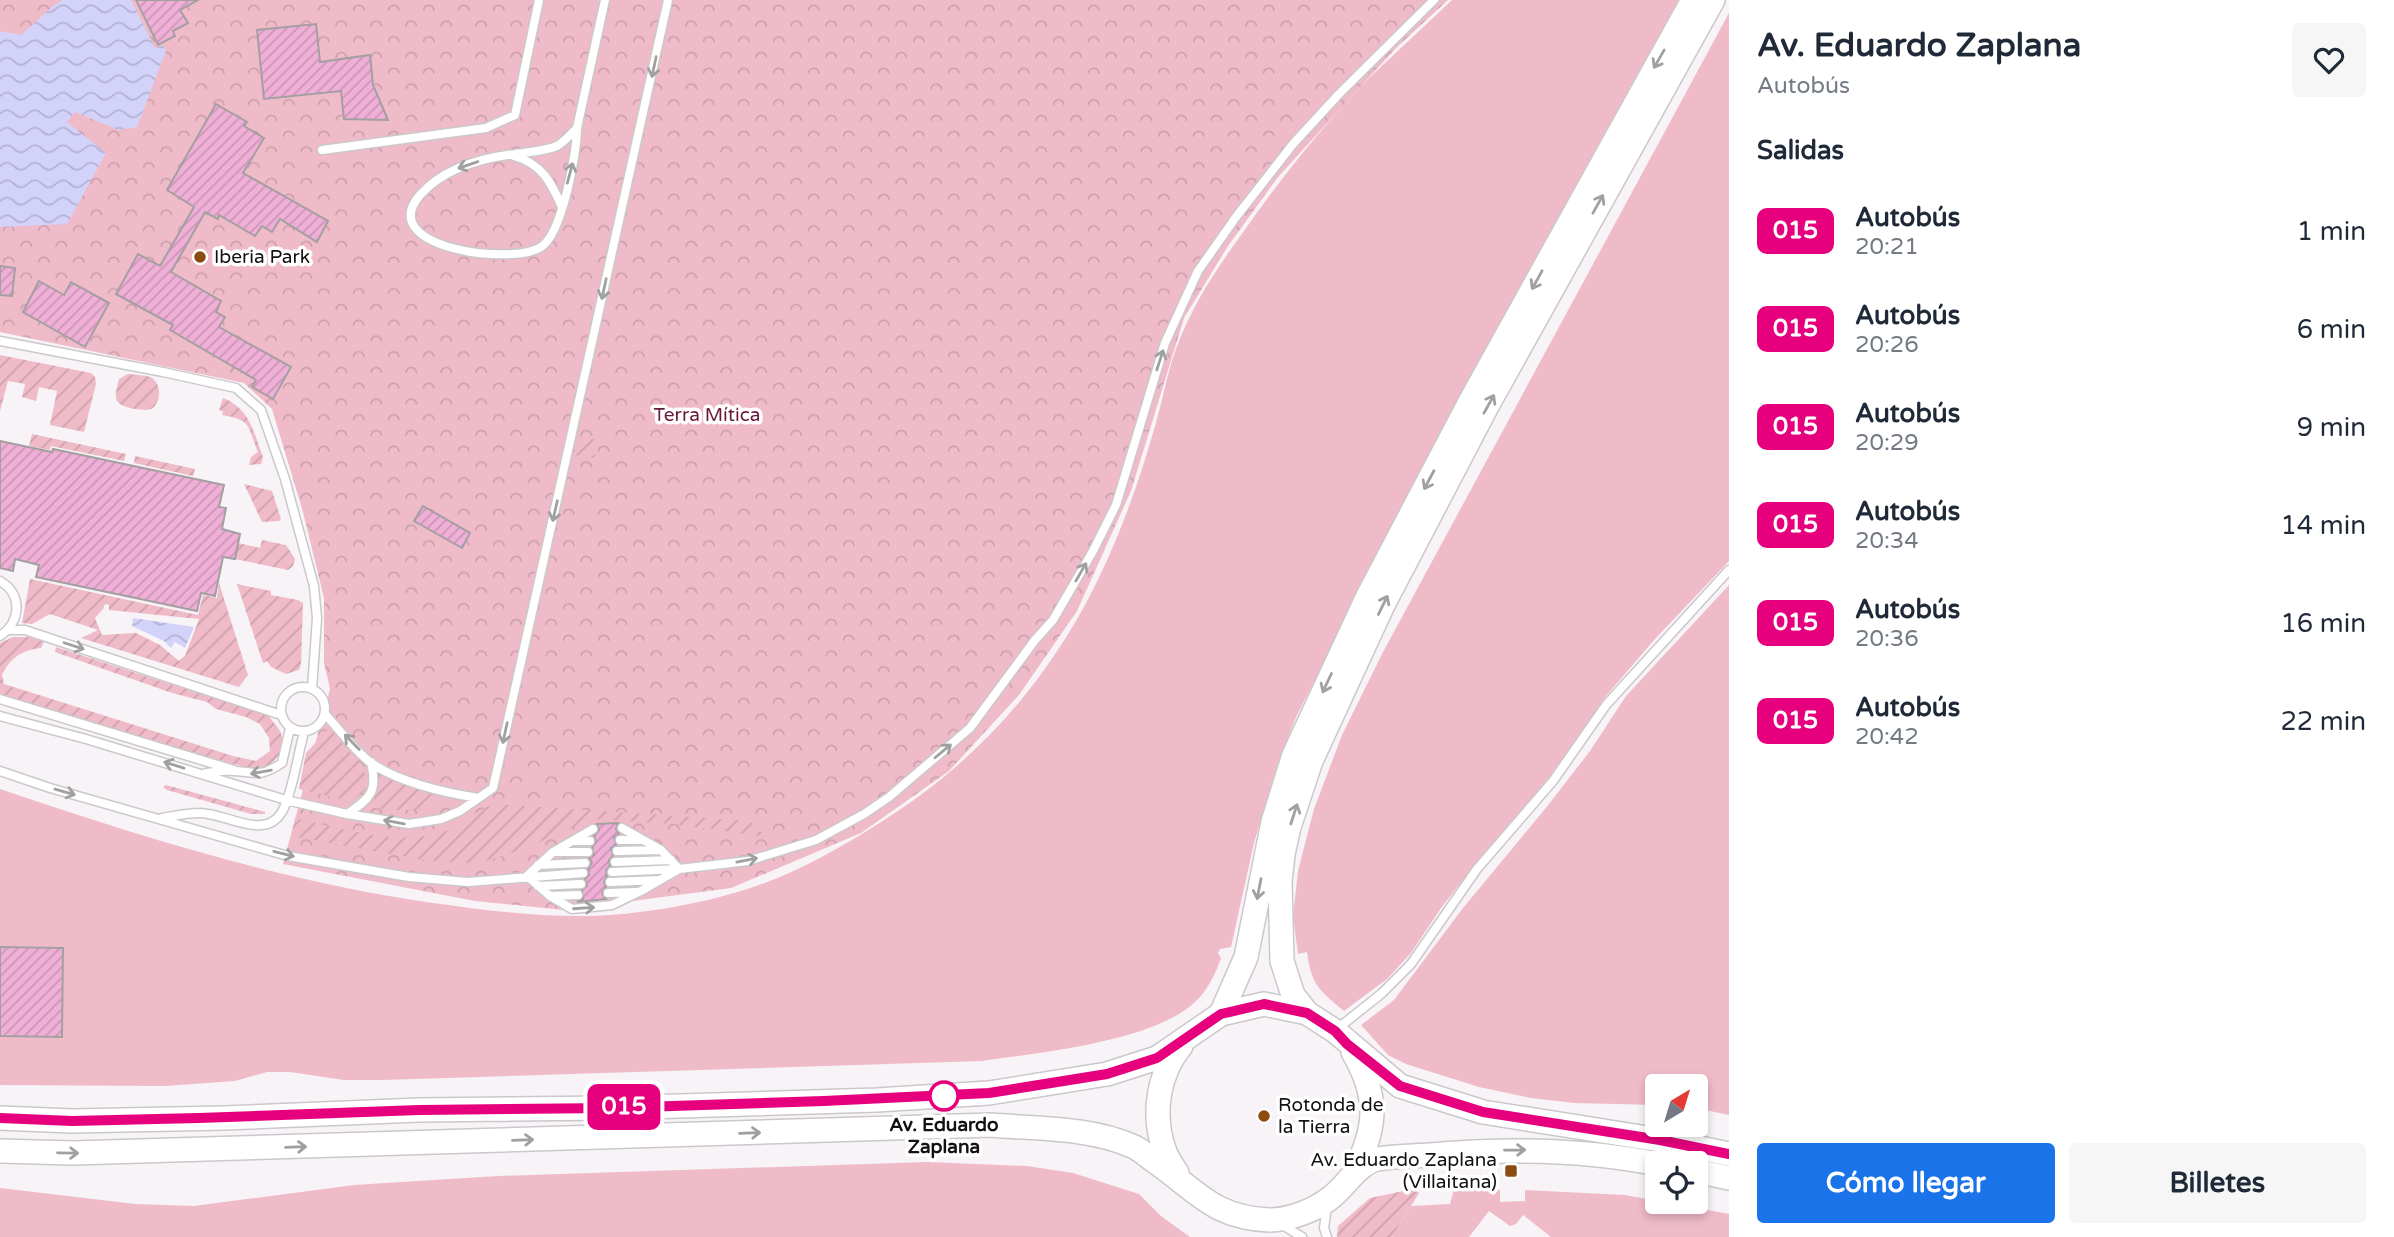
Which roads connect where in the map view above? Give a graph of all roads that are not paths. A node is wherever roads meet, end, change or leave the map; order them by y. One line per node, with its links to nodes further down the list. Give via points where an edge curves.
1 (539, 0): 8 (lane, via 515,115 486,128)
2 (605, 0): 7 (lane)
3 (668, 0): 28 (lane, one-way to 28, via 493,788)
4 (1434, 0): 46 (lane, one-way to 4, via 748,861 816,840 888,797 970,728 1054,620 1105,528 1165,343 1198,271 1293,144)
5 (1693, 0): 59 (main road, one-way to 59, via 1367,597 1294,755 1273,822 1246,957)
6 (1713, 0): 58 (main road, one-way to 6, via 1293,995 1282,961 1280,881 1289,827 1311,761 1383,605 1480,420)
7 (577, 128): 9 (lane, via 558,145); 10 (lane, one-way to 7, via 577,147)
8 (322, 150)
9 (509, 155): 10 (lane, via 531,162 543,172); 10 (lane, one-way to 10, via 467,164 442,176 419,196 411,211 418,232 452,249 528,254 554,233)
10 (562, 207)
11 (0, 341): 15 (lane, via 236,388 261,410 314,586 317,618)
12 (1729, 570): 61 (lane, via 1606,705 1553,781 1477,869 1411,964)
13 (0, 581): 14 (lane, via 17,602 17,612)
14 (4, 633): 18 (lane, one-way to 18, via 25,630)
15 (312, 689): 17 (lane, via 323,699); 18 (lane, via 292,690 282,701)
16 (0, 699): 20 (lane)
17 (325, 714): 22 (lane, via 318,726); 24 (lane, one-way to 17)
18 (281, 715): 21 (lane)
19 (0, 716): 23 (lane)
20 (64, 718): 23 (lane); 26 (lane)
21 (290, 728): 22 (lane); 26 (lane, one-way to 26, via 282,764 267,773)
22 (304, 732): 29 (lane)
23 (86, 739): 27 (lane, one-way to 23)
24 (371, 762): 28 (lane, via 408,781); 30 (lane, via 372,793)
25 (0, 771): 31 (lane, one-way to 31)
26 (234, 771): 27 (lane)
27 (202, 774): 29 (lane)
28 (478, 798): 30 (lane, one-way to 30, via 441,819 409,824)
29 (286, 800): 30 (lane); 31 (lane, via 275,820 263,826 201,812)
30 (347, 814)
31 (159, 819): 49 (lane, one-way to 49, via 288,856 409,877 468,882)
32 (622, 828): 34 (lane)
33 (593, 830): 36 (lane)
34 (642, 839): 35 (lane); 38 (lane)
35 (620, 840)
36 (572, 841): 37 (lane); 40 (lane)
37 (590, 841)
38 (661, 850): 39 (lane); 42 (lane)
39 (617, 851)
40 (552, 852): 41 (lane); 45 (lane)
41 (588, 852)
42 (671, 860): 43 (lane); 46 (lane)
43 (615, 862)
44 (586, 863): 45 (lane)
45 (538, 865): 49 (lane)
46 (679, 869): 47 (lane); 50 (lane)
47 (612, 872)
48 (583, 873): 49 (lane)
49 (527, 876): 53 (lane)
50 (661, 880): 51 (lane); 54 (lane)
51 (610, 883)
52 (581, 884): 53 (lane)
53 (538, 886): 57 (lane)
54 (641, 891): 55 (lane); 57 (lane, one-way to 54, via 572,909 612,905)
55 (608, 893)
56 (578, 895): 57 (lane)
57 (550, 896)
58 (1307, 1013): 59 (main road, via 1264,1004); 61 (main road)
59 (1221, 1014): 60 (main road)
60 (1194, 1031): 62 (main road, via 1157,1058 1107,1074 989,1093 612,1108 72,1121); 69 (main road, via 1173,1056 1160,1085 1157,1118 1164,1150)
61 (1341, 1037): 64 (main road, via 1400,1086 1483,1112); 66 (main road, via 1365,1073 1373,1108 1368,1143)
62 (0, 1118)
63 (0, 1151): 69 (main road, one-way to 69, via 73,1153 991,1125 1100,1135 1134,1147)
64 (1729, 1154)
65 (1645, 1161): 66 (main road, one-way to 65, via 1375,1160 1498,1150)
66 (1353, 1174): 70 (main road)
67 (1708, 1174): 68 (main road)
68 (1729, 1178)
69 (1180, 1179): 71 (main road, via 1205,1202 1237,1217)
70 (1329, 1199): 71 (main road, via 1302,1214); 73 (lane)
71 (1272, 1220): 72 (lane)
72 (1302, 1237)
73 (1327, 1237)

